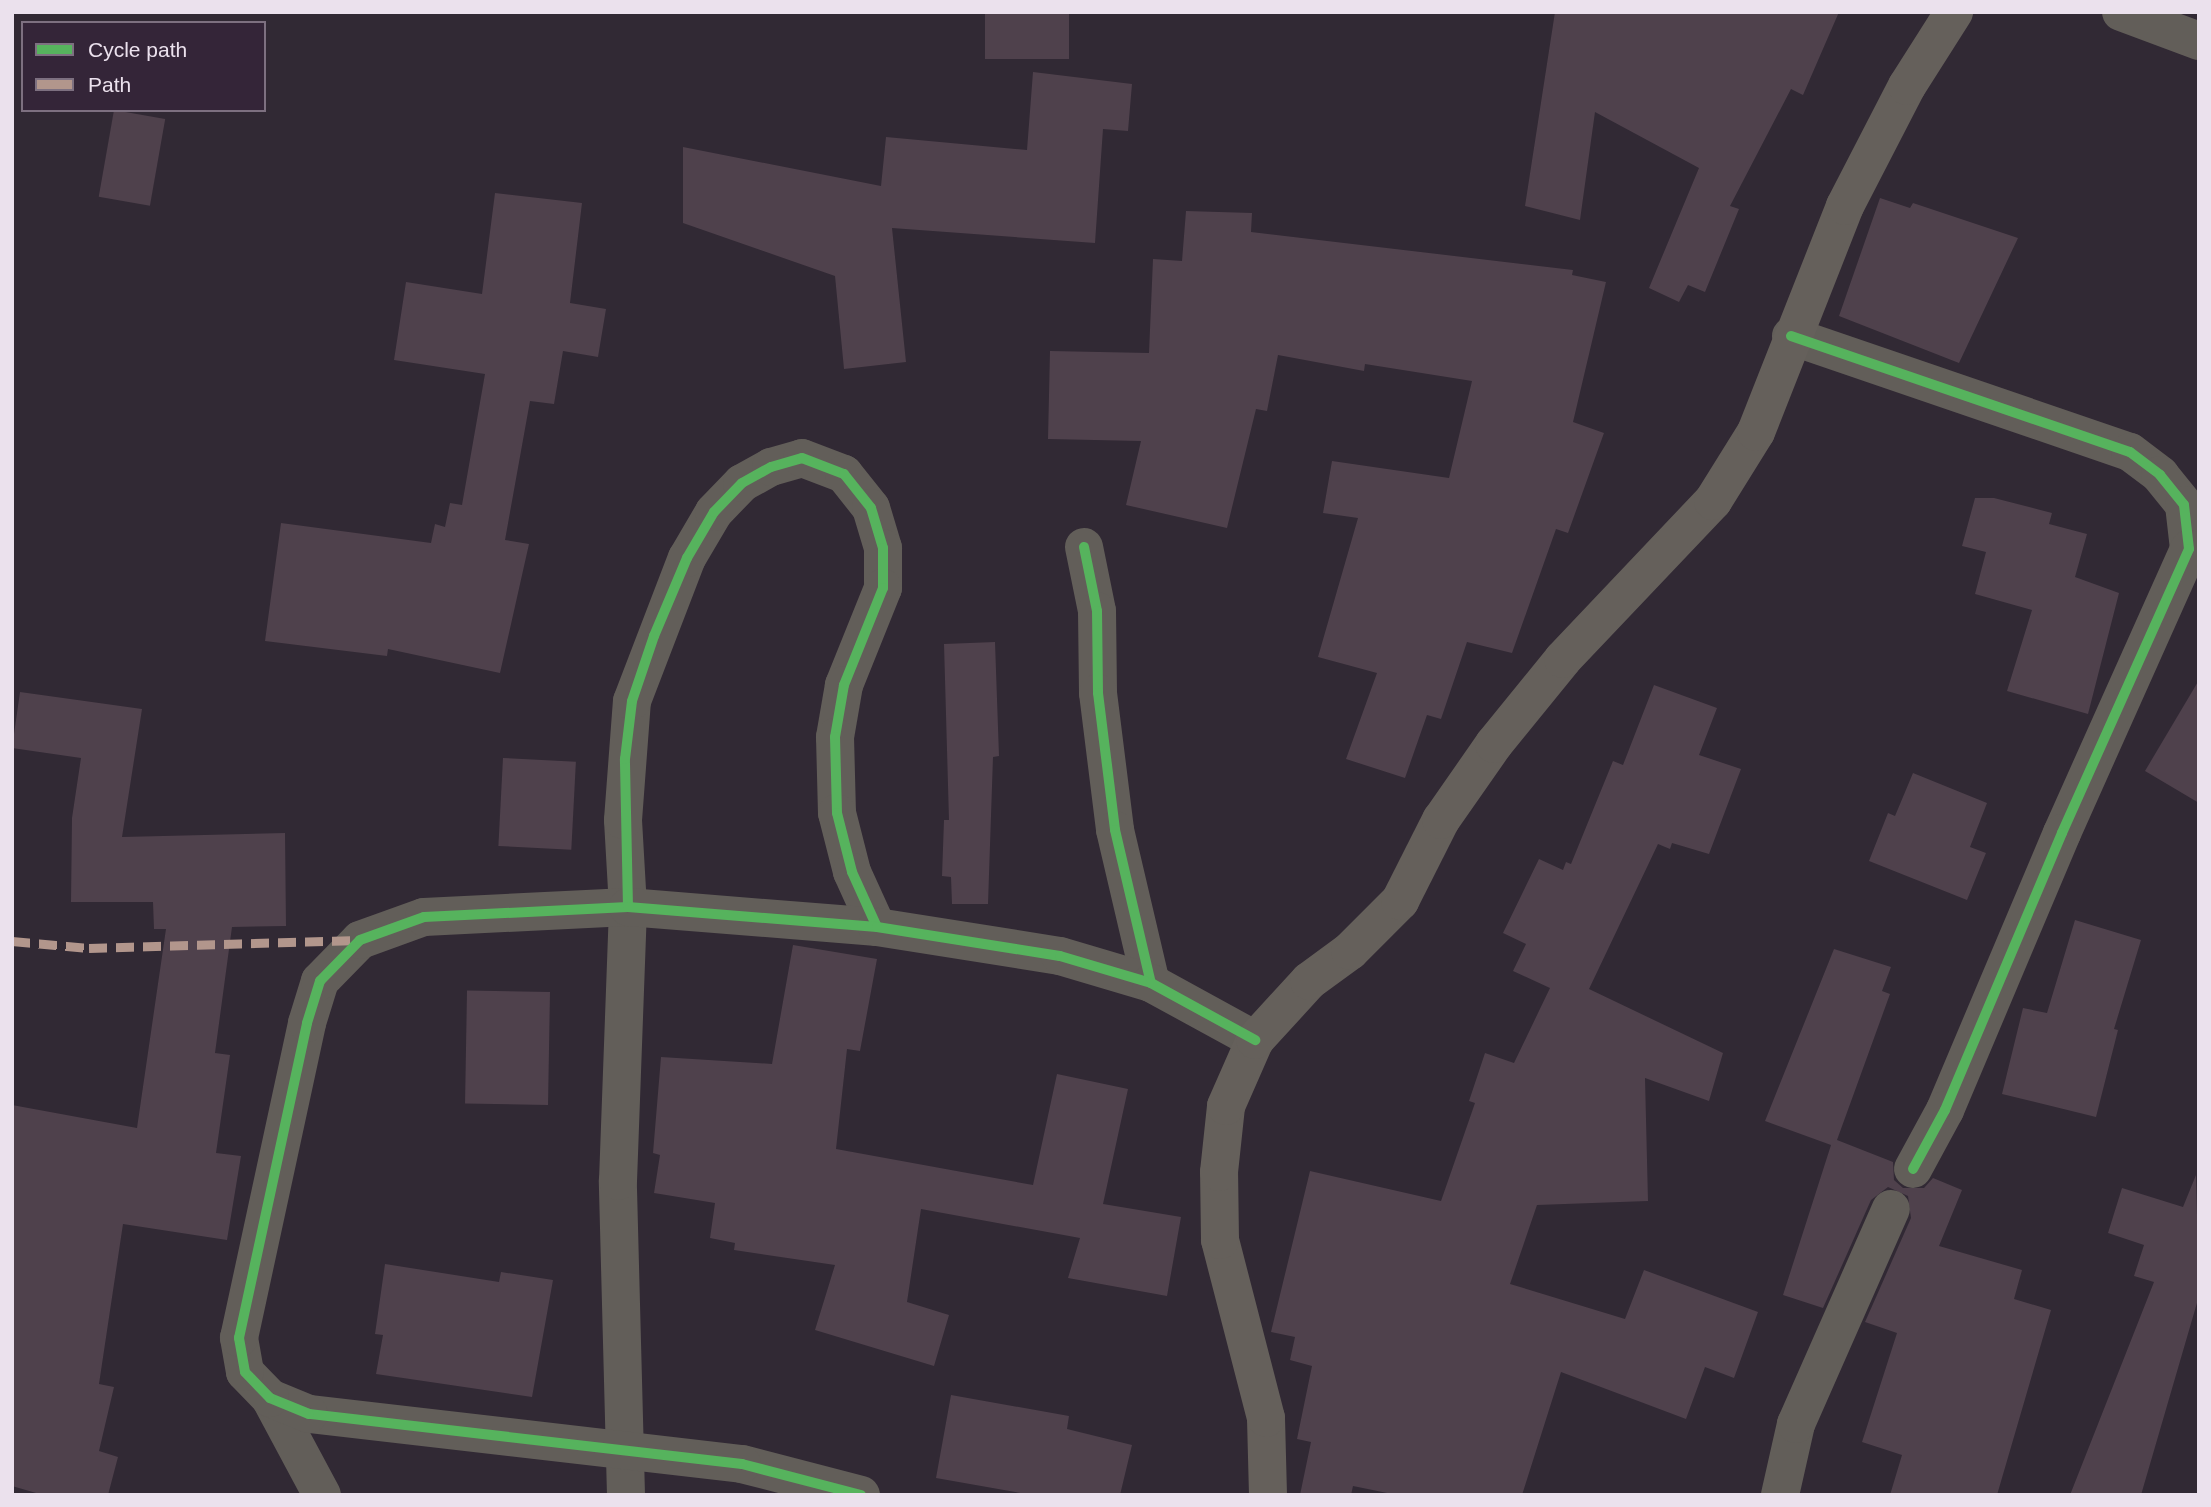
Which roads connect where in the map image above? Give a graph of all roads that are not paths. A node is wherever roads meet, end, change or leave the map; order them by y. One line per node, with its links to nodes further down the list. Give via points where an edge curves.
1 (1954, 12): 4 (street, via 1907,86 1845,206)
2 (2121, 12): 3 (street)
3 (2199, 41)
4 (1791, 336): 9 (street, via 1756,432 1713,501 1563,659 1494,744 1441,820 1401,901 1350,951 1309,981); 10 (street, via 2130,452 2160,475 2184,505 2189,549 1950,1098)
5 (1084, 547): 8 (street, via 1097,611 1098,693 1115,830)
6 (628, 907): 7 (street); 7 (street, via 625,760 632,701 654,636 687,558 714,512 742,483 771,467 803,458 844,474 871,508 883,548 883,588 844,685 835,737 837,813 852,872); 12 (street, via 424,917 360,940 320,981 239,1338 245,1372); 13 (street, via 618,1181)
7 (877, 928): 8 (street, via 1060,956)
8 (1151, 983): 9 (street)
9 (1255, 1040): 17 (street, via 1226,1106 1219,1172 1220,1240 1266,1418)
10 (1913, 1169)
11 (1891, 1209): 18 (street, via 1796,1424)
12 (270, 1398): 13 (street, via 309,1414); 14 (street)
13 (625, 1450): 15 (street); 16 (street, via 743,1464)
14 (322, 1495)
15 (626, 1495)
16 (861, 1495)
17 (1268, 1495)
18 (1780, 1495)

